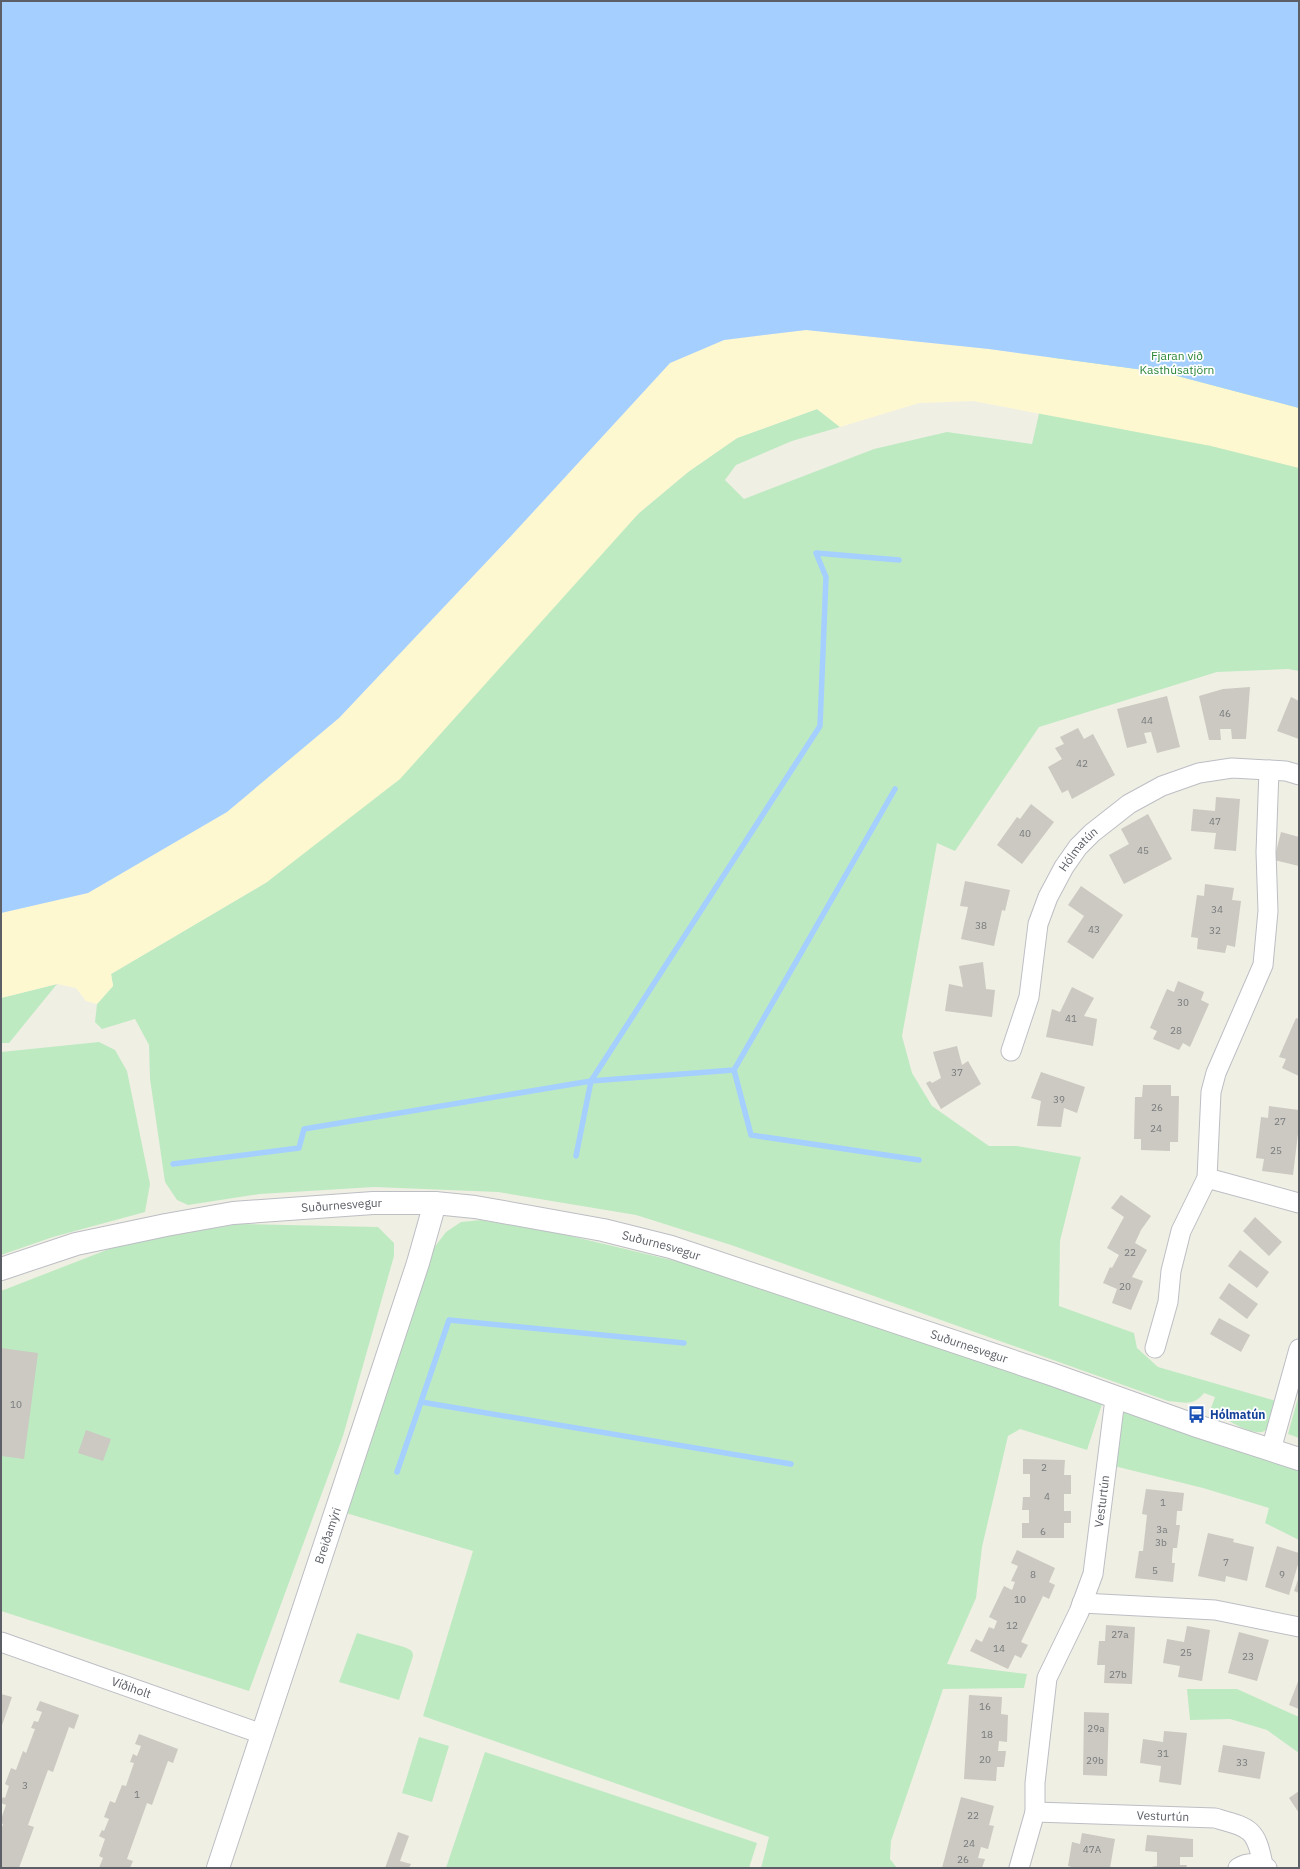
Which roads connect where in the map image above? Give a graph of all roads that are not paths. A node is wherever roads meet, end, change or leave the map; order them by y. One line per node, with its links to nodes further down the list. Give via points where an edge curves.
1 (1269, 770): 2 (street, Hólmatún); 3 (street, Hólmatún, via 1232,768 1199,773 1162,786 1130,804 1078,847 1048,897 1038,924 1029,997); 4 (street, via 1266,852 1268,910 1263,965 1216,1073 1211,1092)
2 (1299, 775)
3 (1011, 1051)
4 (1207, 1178): 6 (street); 8 (street, via 1181,1232 1171,1271 1168,1302)
5 (435, 1204): 7 (street, Suðurnesvegur, via 373,1203 233,1213 76,1244); 10 (street, Suðurnesvegur, via 475,1207 529,1216 603,1230 670,1247 1051,1374); 16 (street, Breiðamýri, via 416,1270)
6 (1299, 1204)
7 (1, 1269)
8 (1155, 1348)
9 (1299, 1349): 11 (street)
10 (1115, 1399): 11 (street, Suðurnesvegur); 13 (street, Vesturtún, via 1093,1574)
11 (1271, 1450): 12 (street, Suðurnesvegur)
12 (1299, 1459)
13 (1082, 1603): 14 (street, via 1215,1610); 17 (street, Vesturtún, via 1044,1688 1035,1783)
14 (1299, 1627)
15 (1, 1642): 16 (street, Víðiholt)
16 (262, 1734): 19 (street, Breiðamýri)
17 (1035, 1812): 18 (street, Vesturtún, via 1215,1818 1237,1824 1249,1831 1258,1842); 20 (street, Vesturtún)
18 (1265, 1867): 21 (street, Vesturtún, via 1247,1864)
19 (218, 1868)
20 (1019, 1868)
21 (1238, 1868)

